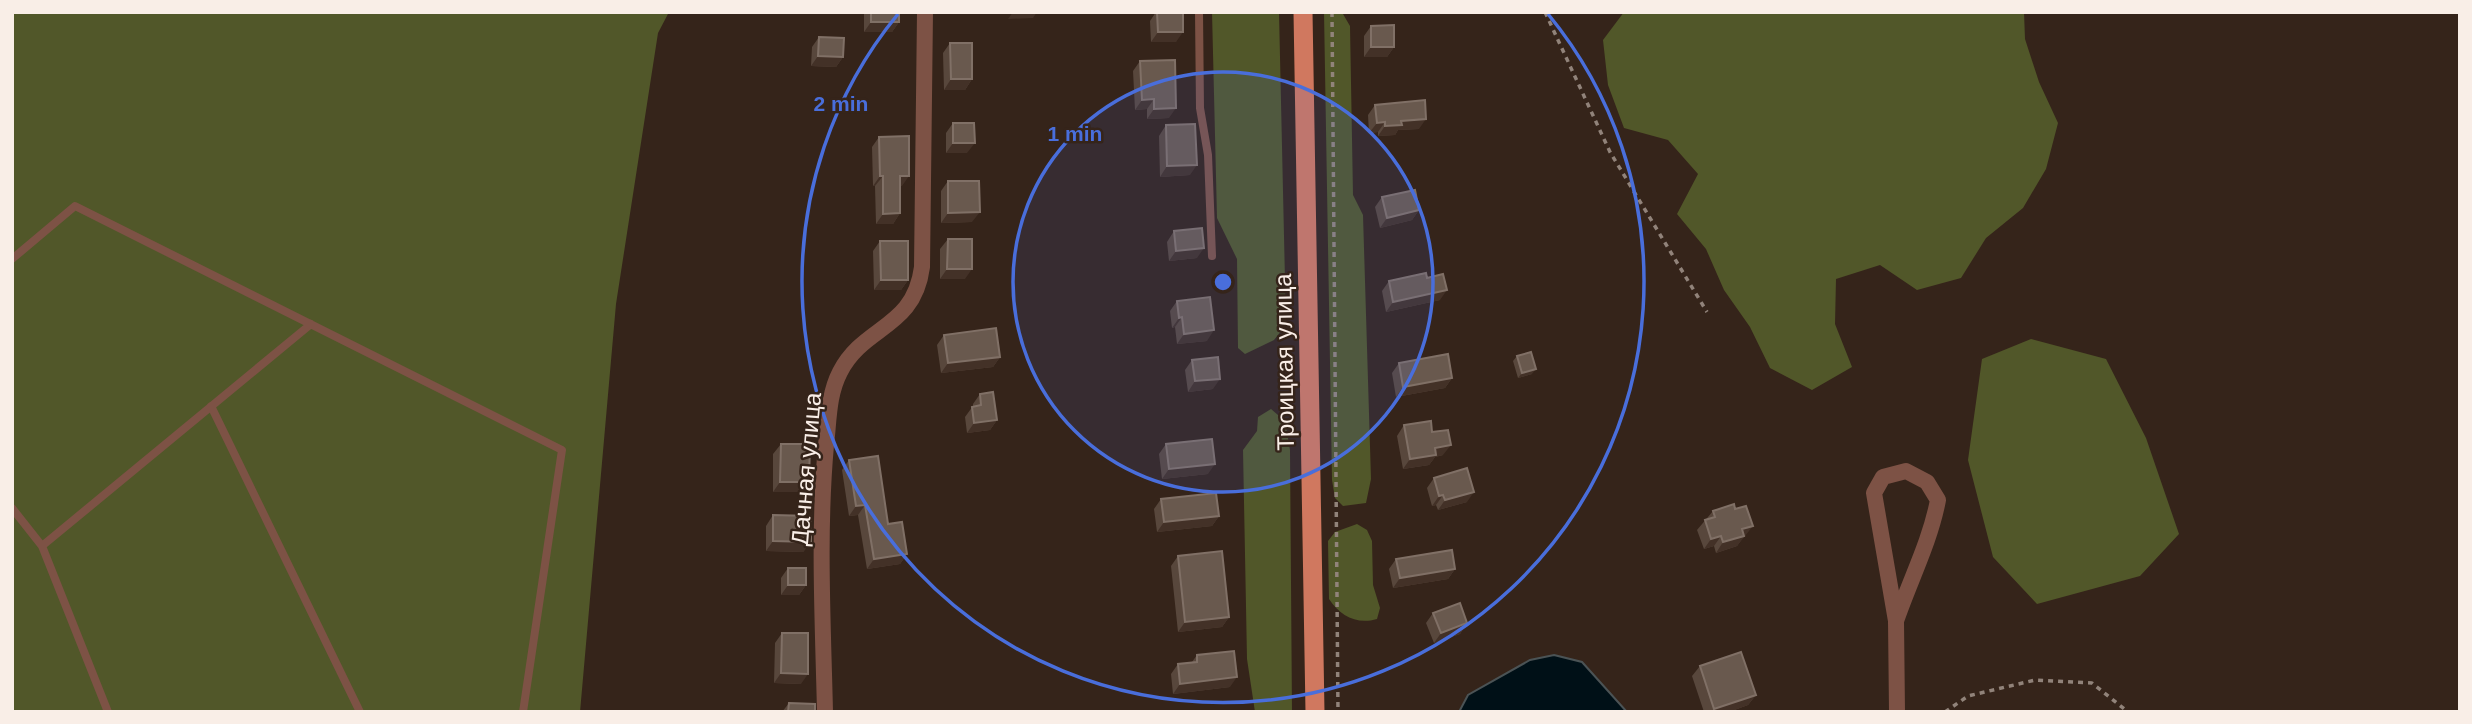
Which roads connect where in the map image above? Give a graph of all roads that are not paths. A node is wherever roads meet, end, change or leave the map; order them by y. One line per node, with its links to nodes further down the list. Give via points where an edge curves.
1 (925, 12): 14 (street, Дачная улица, via 919,289 891,324 864,342 841,371 831,396 822,551)
2 (1199, 12): 4 (lane, via 1200,108 1208,155)
3 (1303, 12): 15 (main road, Троицкая улица)
4 (1212, 256)
5 (12, 258): 6 (lane, via 75,205)
6 (311, 324): 7 (lane); 13 (lane, via 562,450)
7 (211, 406): 9 (lane); 12 (lane)
8 (12, 508): 9 (lane)
9 (42, 546): 11 (lane)
10 (1896, 621): 10 (street, via 1931,533 1938,500 1927,482 1906,471 1883,477 1874,493); 16 (street)
11 (108, 712)
12 (360, 712)
13 (523, 712)
14 (825, 712)
15 (1315, 712)
16 (1897, 712)

